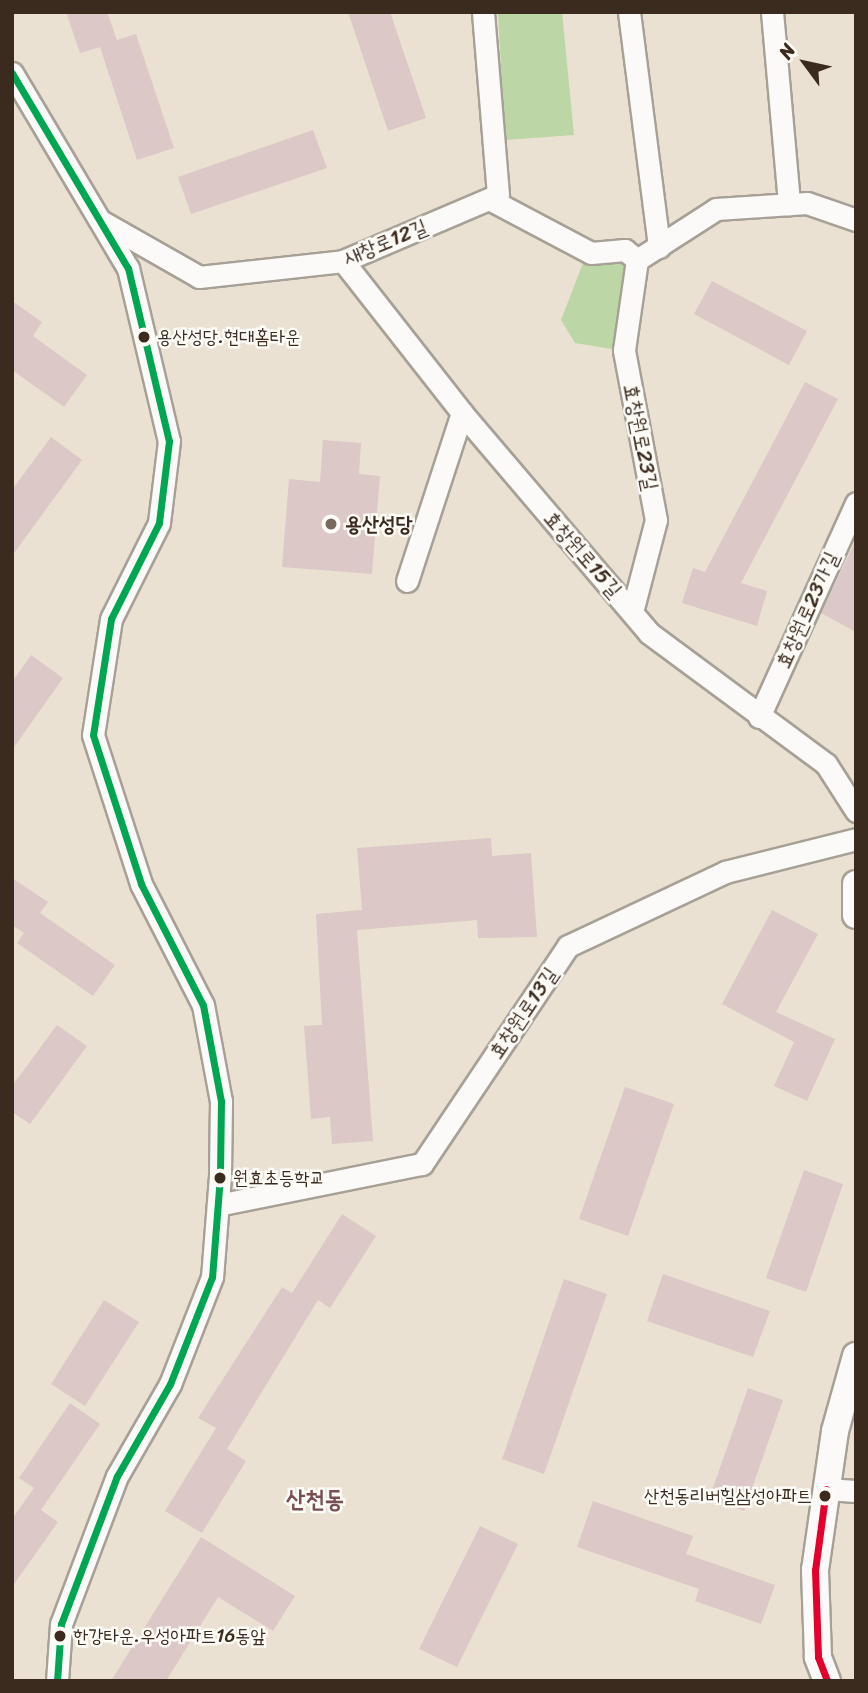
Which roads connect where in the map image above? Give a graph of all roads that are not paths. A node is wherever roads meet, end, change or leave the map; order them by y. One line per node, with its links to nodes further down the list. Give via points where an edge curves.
1 (483, 12): 5 (street, via 498,195)
2 (629, 12): 9 (street)
3 (772, 12): 6 (street)
4 (12, 73): 7 (street)
5 (489, 199): 10 (street, via 591,253 625,250); 11 (street, 새창로12길)
6 (789, 204): 8 (street, via 807,203); 9 (street, via 716,209)
7 (99, 220): 11 (street, 새창로12길, via 199,277); 21 (street, via 128,268 169,441 159,523 111,619 93,735 141,884 203,1005 221,1101)
8 (856, 220)
9 (659, 247): 10 (street)
10 (637, 260): 15 (street, 효창원로23길, via 624,350 656,520)
11 (343, 261): 12 (street, 효창원로15길)
12 (462, 413): 14 (street); 15 (street, 효창원로15길)
13 (856, 503): 16 (street, 효창원로23가길)
14 (407, 581)
15 (632, 612): 16 (street, 효창원로15길, via 649,634)
16 (759, 717): 17 (street, 효창원로15길, via 826,764)
17 (856, 811)
18 (856, 839): 21 (street, 효창원로13길, via 724,872 568,946 422,1164)
19 (856, 884): 20 (street)
20 (856, 915)
21 (218, 1205): 25 (street, via 212,1276 170,1384 117,1476 61,1624)
22 (856, 1356): 23 (street, via 835,1431)
23 (826, 1489): 24 (street); 26 (street, via 815,1570 818,1657)
24 (856, 1491)
25 (57, 1681)
26 (827, 1681)

